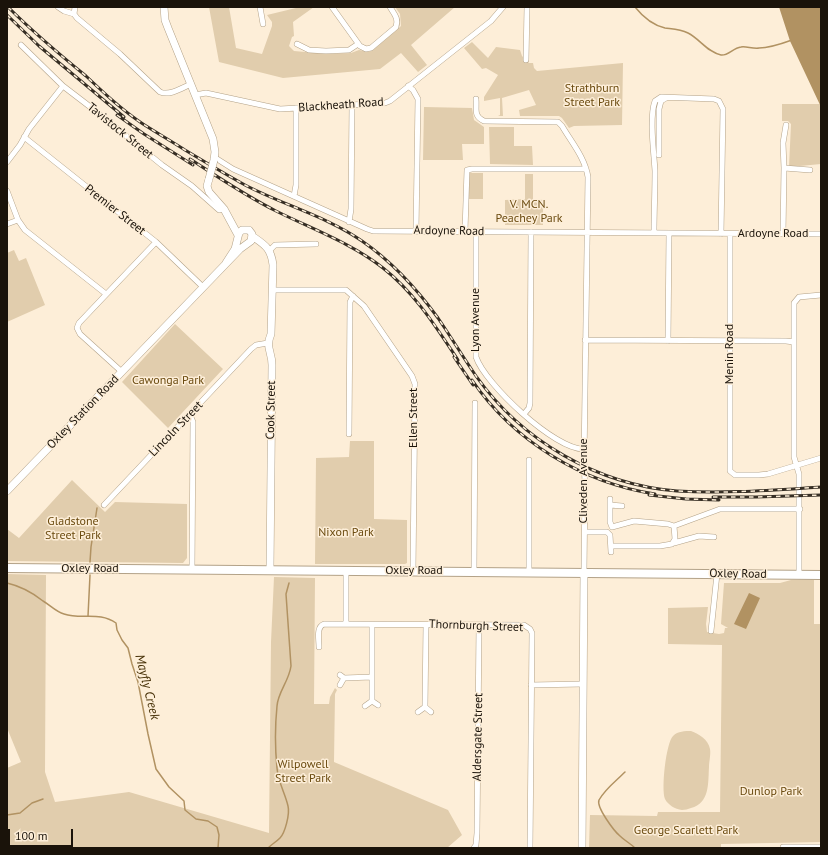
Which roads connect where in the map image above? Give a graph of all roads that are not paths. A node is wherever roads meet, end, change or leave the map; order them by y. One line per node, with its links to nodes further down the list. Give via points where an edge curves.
1 (58, 7): 9 (street)
2 (74, 7): 9 (street)
3 (164, 7): 15 (main road, via 165,20)
4 (260, 7): 10 (street)
5 (332, 7): 13 (street)
6 (390, 7): 13 (street, via 397,18 396,27 371,48 366,49)
7 (503, 7): 17 (street, Blackheath Road, via 490,21)
8 (527, 7): 14 (street)
9 (74, 14): 15 (street, via 160,92 170,93)
10 (263, 24)
11 (21, 44): 16 (street, Tavistock Street)
12 (297, 44): 13 (street, via 309,50 326,52 349,50)
13 (358, 44)
14 (526, 60)
15 (191, 84): 18 (main road)
16 (63, 86): 23 (street); 33 (street, Tavistock Street, via 219,210)
17 (408, 86): 20 (street, Blackheath Road, via 390,102); 38 (street, via 418,99)
18 (195, 95): 21 (street, Blackheath Road, via 206,93 271,108); 26 (main road, via 213,139)
19 (476, 99): 29 (street, Cliveden Avenue, via 476,114 484,121 558,122 584,161)
20 (352, 105): 21 (street, Blackheath Road); 35 (street, via 352,209)
21 (296, 108): 32 (street)
22 (786, 125): 28 (street, via 783,143)
23 (24, 137): 27 (street); 51 (street, Premier Street)
24 (655, 143): 25 (street); 43 (street); 45 (street, via 653,106 658,99 719,101 723,109)
25 (659, 155)
26 (214, 159): 32 (street, Ardoyne Road); 33 (main road, bridge, via 207,186)
27 (7, 162)
28 (784, 168): 30 (street); 47 (street)
29 (586, 169): 39 (street, via 468,169); 42 (street, Cliveden Avenue)
30 (810, 170)
31 (7, 192): 34 (street)
32 (294, 196): 35 (street, Ardoyne Road)
33 (224, 209): 37 (main road); 49 (main road)
34 (18, 220): 36 (street); 57 (street, via 25,230)
35 (349, 222): 38 (street, Ardoyne Road, via 374,231)
36 (7, 224)
37 (244, 229): 49 (main road); 50 (main road, via 251,232)
38 (416, 231): 39 (street, Ardoyne Road)
39 (465, 231): 40 (street, Ardoyne Road)
40 (476, 232): 41 (street, Ardoyne Road); 67 (street, Lyon Avenue, via 476,357 498,390)
41 (531, 232): 42 (street, Ardoyne Road); 67 (street, via 530,404)
42 (586, 233): 43 (street, Ardoyne Road); 60 (street, Cliveden Avenue)
43 (654, 233): 44 (street, Ardoyne Road)
44 (669, 233): 45 (street, Ardoyne Road); 61 (street)
45 (721, 234): 46 (street, Ardoyne Road)
46 (730, 234): 47 (street, Ardoyne Road); 62 (street, Menin Road)
47 (782, 234): 48 (street, Ardoyne Road)
48 (821, 234)
49 (238, 237): 50 (main road, via 240,242); 54 (main road, Oxley Station Road, via 235,249)
50 (250, 241): 53 (main road); 54 (main road, Oxley Station Road)
51 (156, 242): 55 (street, Premier Street); 57 (street)
52 (316, 244): 53 (street, via 275,245)
53 (269, 251): 56 (main road, Cook Street, via 273,265)
54 (226, 263): 55 (main road, Oxley Station Road)
55 (203, 287): 65 (main road, Oxley Station Road)
56 (272, 290): 59 (street, Ellen Street, via 346,290); 64 (main road, Cook Street, via 272,334)
57 (106, 294): 65 (street, via 77,328 80,334)
58 (821, 295): 63 (street, via 796,299)
59 (353, 296): 69 (street, via 350,302); 92 (street, Ellen Street, via 364,306 414,380)
60 (585, 340): 61 (street); 70 (street, Cliveden Avenue)
61 (668, 341): 62 (street)
62 (730, 341): 63 (street); 73 (street, Menin Road, via 729,466 732,473 759,475)
63 (794, 342): 73 (street)
64 (268, 343): 68 (street, Lincoln Street, via 256,345 251,349); 90 (main road, Cook Street, via 272,356)
65 (122, 372): 74 (main road, Oxley Station Road)
66 (475, 403): 93 (street)
67 (524, 414): 70 (street, Lyon Avenue, via 552,436 574,448)
68 (190, 415): 76 (street, Lincoln Street); 89 (street, via 193,422)
69 (349, 434)
70 (584, 450): 82 (street, Cliveden Avenue, bridge)
71 (821, 458): 73 (street)
72 (529, 460): 94 (street)
73 (796, 466): 79 (street, via 799,474)
74 (7, 491)
75 (610, 499): 77 (street)
76 (104, 504)
77 (610, 505): 78 (street); 81 (street)
78 (622, 506)
79 (800, 509): 80 (street, via 720,509); 97 (street)
80 (674, 526): 81 (street, via 634,521); 85 (street)
81 (612, 527): 83 (street)
82 (584, 532): 83 (street); 95 (street, Cliveden Avenue)
83 (607, 532): 86 (street, via 610,535)
84 (714, 537): 85 (street, via 698,536)
85 (674, 543): 86 (street, via 666,546)
86 (611, 546): 87 (street)
87 (611, 552)
88 (7, 568): 89 (main road, Oxley Road)
89 (192, 570): 90 (main road, Oxley Road)
90 (270, 570): 91 (main road, Oxley Road)
91 (346, 571): 92 (main road, Oxley Road); 99 (street)
92 (413, 571): 93 (main road, Oxley Road)
93 (474, 572): 94 (main road, Oxley Road)
94 (529, 572): 95 (main road, Oxley Road)
95 (584, 572): 96 (main road, Oxley Road); 106 (main road, Cliveden Avenue)
96 (717, 574): 97 (main road, Oxley Road); 103 (street)
97 (800, 575): 98 (main road, Oxley Road)
98 (821, 575)
99 (346, 624): 100 (street, Thornburgh Street); 104 (street, Thornburgh Street, via 321,625)
100 (372, 625): 101 (street, Thornburgh Street); 105 (street)
101 (426, 625): 102 (street, Thornburgh Street); 112 (street)
102 (479, 626): 108 (street, Thornburgh Street, via 524,626 530,629); 118 (street, Aldersgate Street, via 477,834)
103 (711, 631)
104 (319, 647)
105 (372, 677): 107 (street, via 342,677); 109 (street)
106 (583, 684): 108 (street); 120 (main road, Cliveden Avenue)
107 (340, 685)
108 (532, 685): 119 (street, Thornburgh Street)
109 (372, 701): 110 (street); 111 (street)
110 (365, 706)
111 (378, 706)
112 (425, 707): 113 (street); 114 (street)
113 (418, 712)
114 (431, 712)
115 (783, 847): 116 (street)
116 (790, 847): 117 (street)
117 (821, 847)
118 (474, 848)
119 (530, 848)
120 (582, 848)

